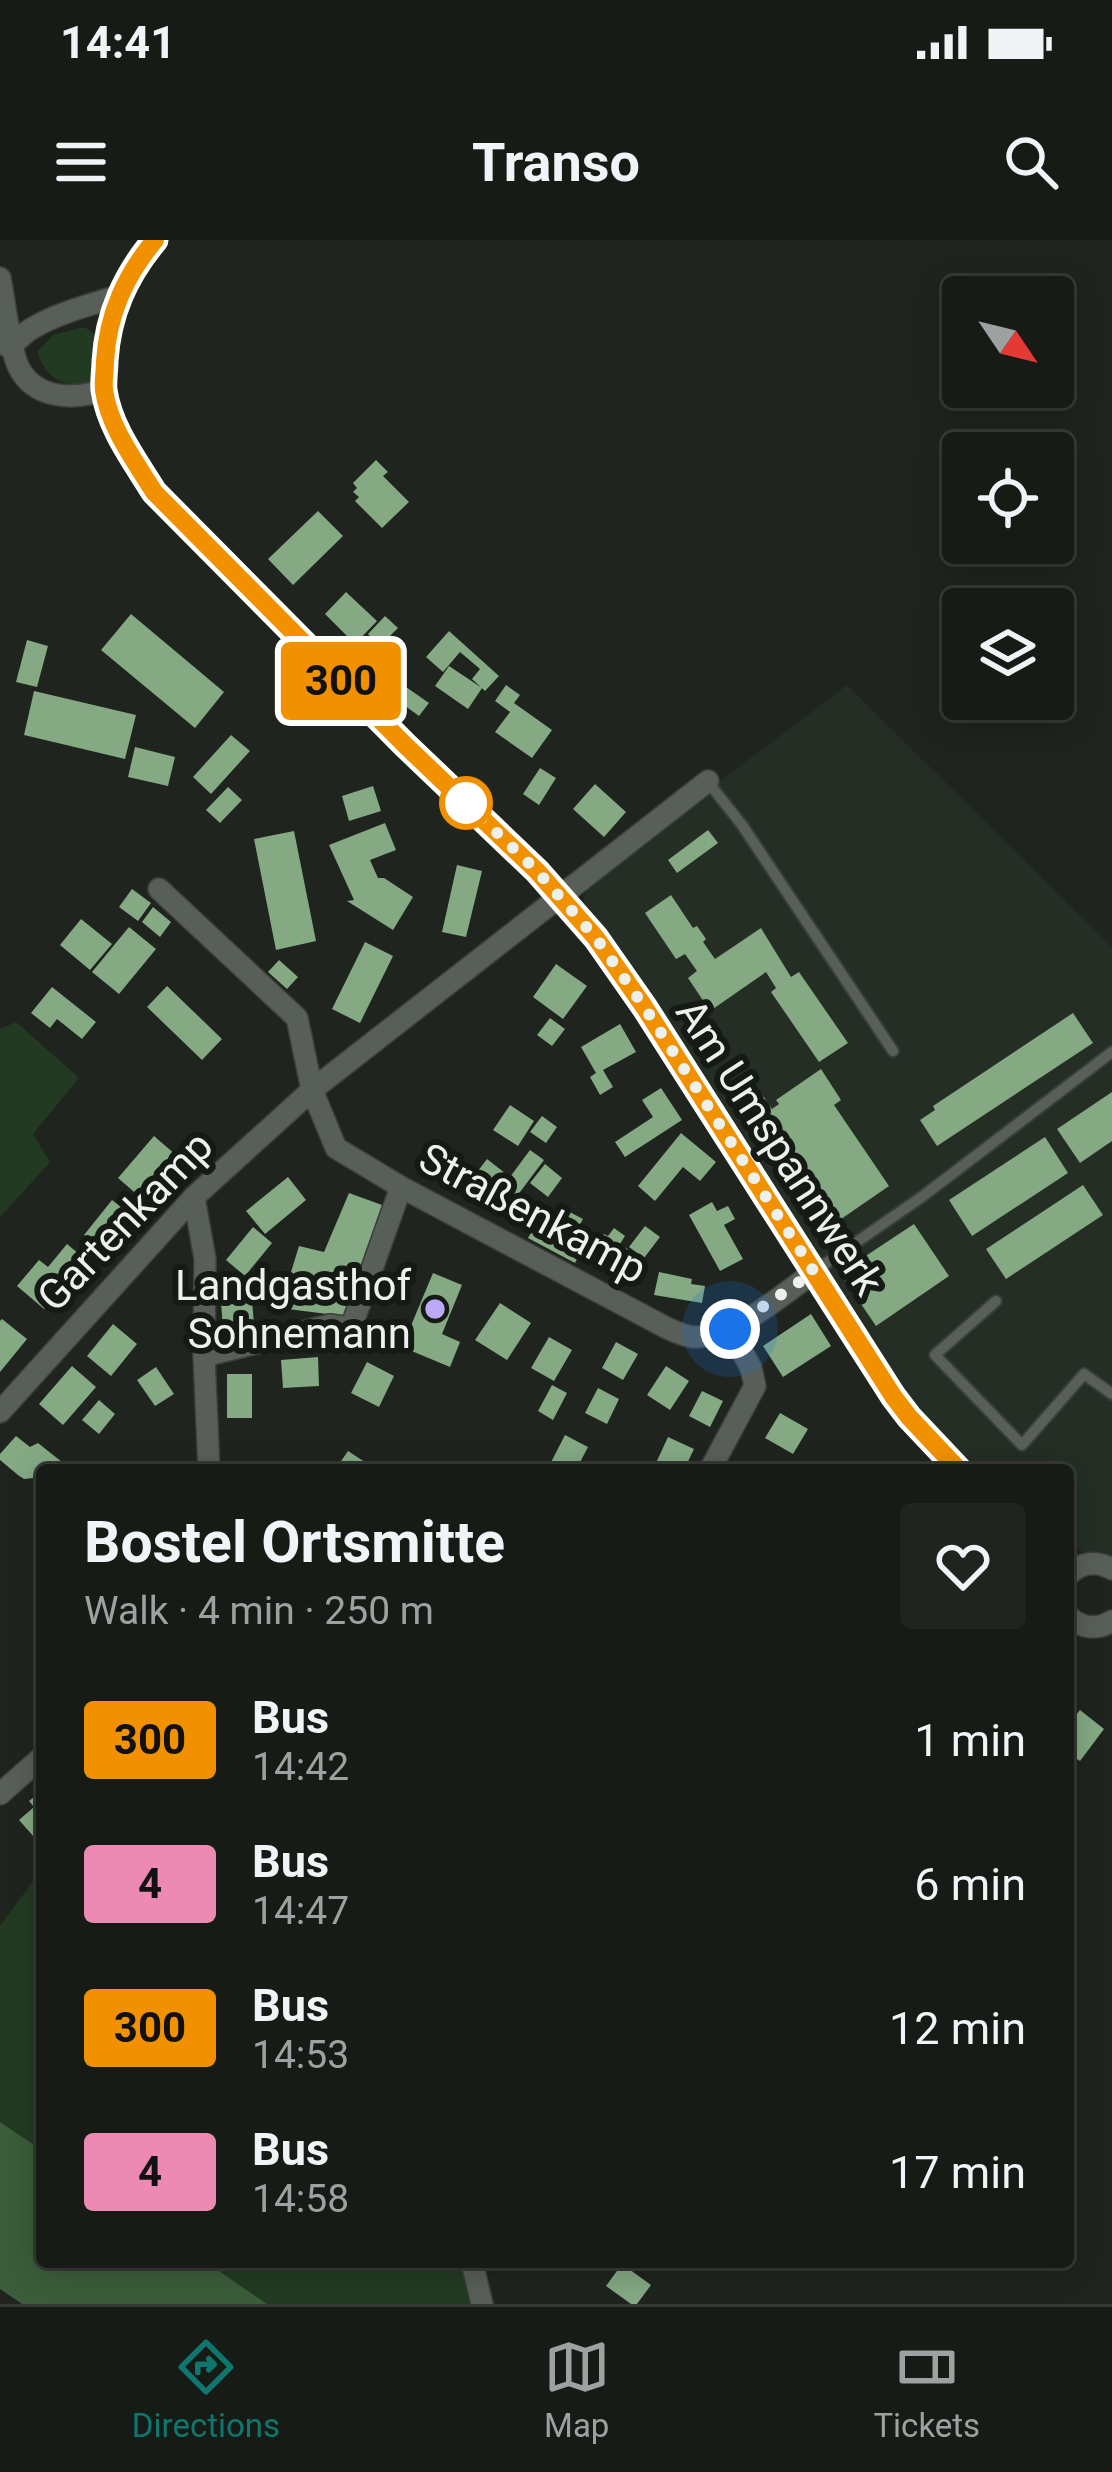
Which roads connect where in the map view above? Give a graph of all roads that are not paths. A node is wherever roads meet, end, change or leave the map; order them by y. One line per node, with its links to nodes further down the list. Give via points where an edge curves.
1 (154, 240): 3 (street)
2 (0, 278): 4 (street)
3 (118, 296): 4 (street); 5 (street)
4 (7, 346): 5 (street, via 35,386 58,397)
5 (104, 390): 8 (street, Am Umspannwerk, via 154,492)
6 (708, 781): 8 (street, Gartenkamp); 9 (lane)
7 (159, 889): 11 (street, via 297,1018)
8 (561, 896): 11 (street, Gartenkamp); 14 (street, Am Umspannwerk, via 645,1008)
9 (893, 1052)
10 (1112, 1052): 14 (lane)
11 (312, 1090): 12 (street, Straßenkamp, via 336,1148); 13 (street, Gartenkamp)
12 (401, 1187): 16 (street, Straßenkamp, via 678,1333); 17 (street, via 351,1328 330,1325)
13 (194, 1197): 17 (street, via 205,1259); 19 (street, Gartenkamp)
14 (814, 1272): 16 (street); 22 (street, Am Umspannwerk, via 893,1396)
15 (996, 1301): 18 (lane, via 935,1355 1022,1444 1084,1374)
16 (730, 1329): 21 (street, via 754,1386)
17 (204, 1356): 20 (street)
18 (1112, 1394)
19 (0, 1412)
20 (209, 1464)
21 (713, 1464)
22 (953, 1464)
23 (1074, 1569): 24 (street)
24 (1112, 1569)
25 (1112, 1621): 26 (street)
26 (1074, 1624)
27 (36, 1762): 28 (street)
28 (0, 1793)
29 (473, 2268): 30 (street)
30 (482, 2304)

